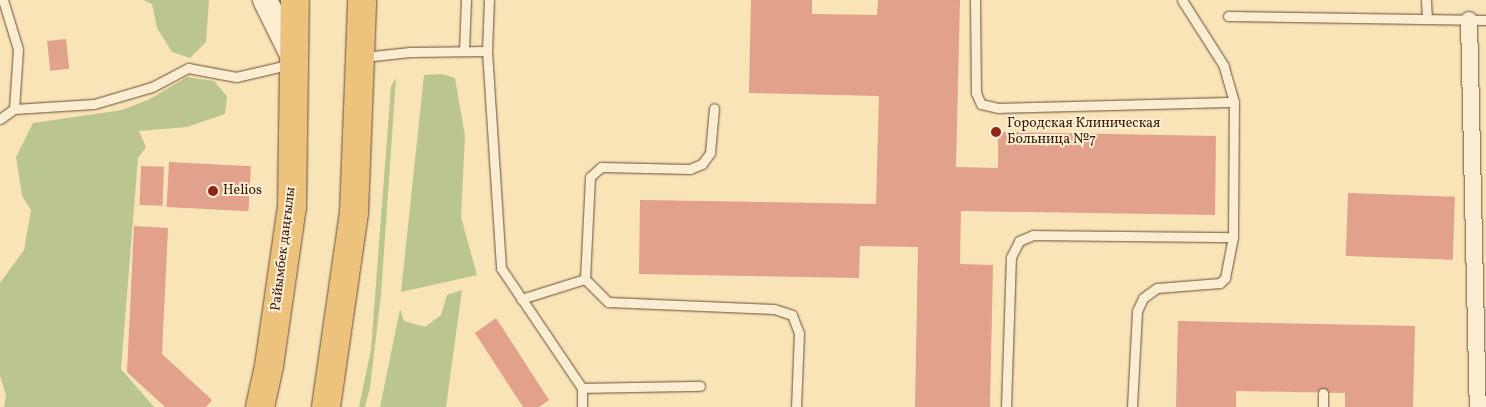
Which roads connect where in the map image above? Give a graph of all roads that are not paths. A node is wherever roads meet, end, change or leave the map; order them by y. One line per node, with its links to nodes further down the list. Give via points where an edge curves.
1 (3, 0): 20 (lane, via 18,50)
2 (265, 0): 17 (main road)
3 (295, 0): 17 (highway, Райымбек даңғылы)
4 (362, 0): 16 (highway)
5 (466, 0): 14 (lane)
6 (489, 0): 15 (lane)
7 (976, 0): 18 (lane, via 976,93 981,104 999,108)
8 (1182, 0): 18 (lane, via 1224,66)
9 (1426, 0): 11 (lane)
10 (1228, 16): 11 (lane)
11 (1426, 19): 12 (lane)
12 (1469, 20): 13 (lane); 35 (street)
13 (1486, 20)
14 (464, 51): 15 (lane); 16 (lane)
15 (487, 51): 24 (lane, via 501,268)
16 (362, 58): 29 (highway, via 354,213)
17 (296, 64): 20 (lane, via 236,77 188,68 152,87 94,104); 28 (highway, Райымбек даңғылы, via 292,207)
18 (1234, 102): 22 (lane)
19 (714, 108): 23 (lane, via 710,154 702,164 690,169 601,167 590,177)
20 (14, 109): 21 (lane)
21 (0, 119)
22 (1233, 236): 32 (lane, via 1034,235 1019,241 1011,257); 33 (lane, via 1225,278 1220,283 1157,288 1143,298 1137,311)
23 (585, 279): 24 (lane); 31 (lane, via 608,302 774,309 792,315 799,333)
24 (521, 299): 26 (lane)
25 (700, 386): 26 (lane)
26 (582, 388): 30 (lane)
27 (1324, 393): 34 (lane)
28 (260, 407)
29 (326, 407)
30 (582, 407)
31 (796, 407)
32 (1006, 407)
33 (1132, 407)
34 (1323, 407)
35 (1478, 407)

